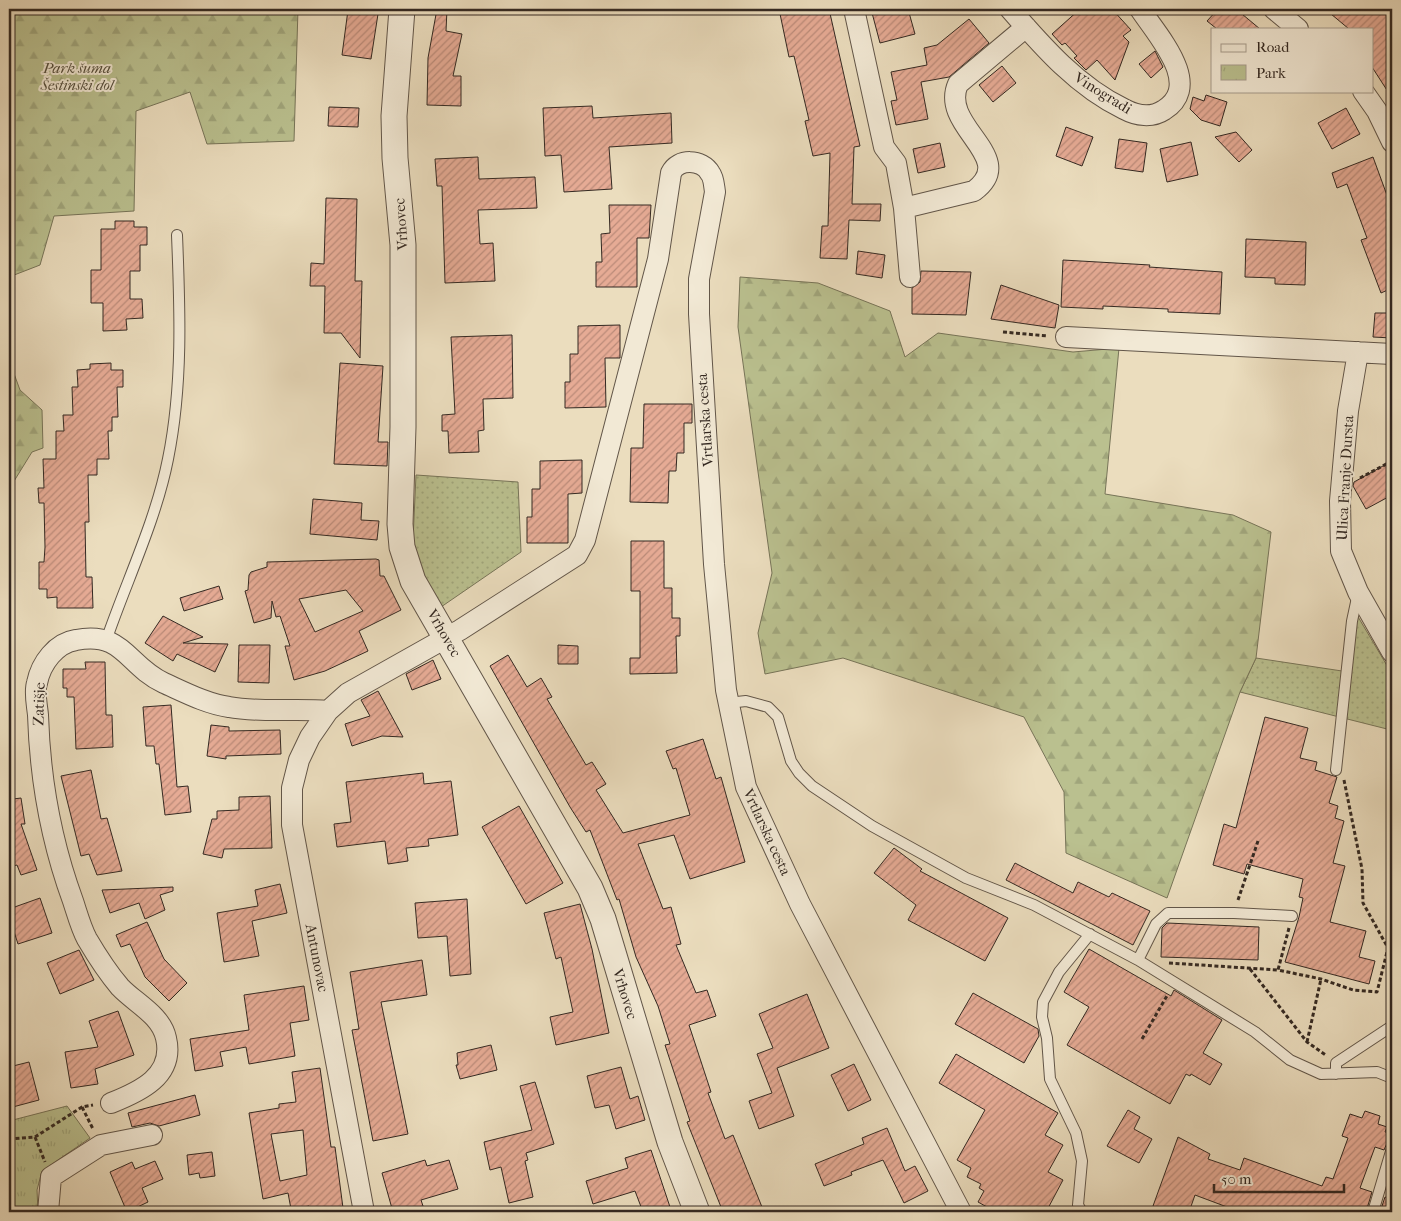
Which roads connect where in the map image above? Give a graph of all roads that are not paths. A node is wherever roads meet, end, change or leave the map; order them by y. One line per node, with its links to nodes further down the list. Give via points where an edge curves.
1 (402, 9): 18 (street, Vrhovec, via 394,116 403,245 400,524 402,547 413,581)
2 (854, 9): 10 (street, via 884,147 896,162)
3 (1010, 9): 6 (street, Vinogradi)
4 (1140, 9): 6 (street, Vinogradi, via 1174,60 1180,76 1178,96 1166,109 1154,114 1139,115 1124,110 1063,67)
5 (1274, 9): 7 (street)
6 (1026, 27): 10 (street, via 958,84 954,94 958,115 990,167 983,184 974,191)
7 (1297, 28)
8 (1364, 92): 9 (street)
9 (1392, 142)
10 (904, 208): 12 (street)
11 (177, 234): 17 (lane, via 180,306 178,387 168,460 136,566)
12 (910, 277)
13 (1066, 337): 14 (street)
14 (1358, 352): 15 (street); 16 (street, Ulica Franje Dursta, via 1348,411 1341,551)
15 (1392, 354)
16 (1358, 592): 19 (street, Ulica Franje Dursta); 22 (lane)
17 (106, 638): 21 (street, via 161,682 228,707); 29 (street, Zatišje, via 74,640 58,646 46,660 36,683 43,784 65,879 82,928 96,954 121,987 159,1022 166,1038 167,1058 158,1076 139,1092)
18 (447, 638): 20 (street, Vrtlarska cesta, via 568,562 577,555 585,540 658,258 671,173 678,164 696,163 710,173 715,192 699,279 699,314 714,564); 21 (street, via 348,693); 34 (street, Vrhovec, via 576,861 603,919 670,1142)
19 (1392, 652)
20 (728, 703): 24 (lane, via 746,701 768,707 778,717 791,761 799,773 853,815 966,878 1034,905); 35 (street, Vrtlarska cesta, via 746,787 800,904)
21 (328, 711): 33 (street, Antunovac, via 299,760 292,788 292,825)
22 (1336, 770)
23 (1292, 916): 25 (lane, via 1168,914 1156,924)
24 (1090, 934): 25 (lane); 36 (lane, via 1059,972 1043,1002 1042,1017 1050,1079 1076,1133 1082,1161 1078,1205)
25 (1138, 960): 27 (lane, via 1255,1032 1290,1060 1321,1074)
26 (1392, 1026): 27 (lane, via 1336,1063)
27 (1336, 1074): 28 (lane, via 1377,1072)
28 (1392, 1078)
29 (111, 1102)
30 (152, 1135): 32 (street, via 101,1145 50,1177)
31 (1392, 1148): 37 (lane)
32 (48, 1212)
33 (364, 1212)
34 (697, 1212)
35 (961, 1212)
36 (1082, 1212)
37 (1373, 1212)

